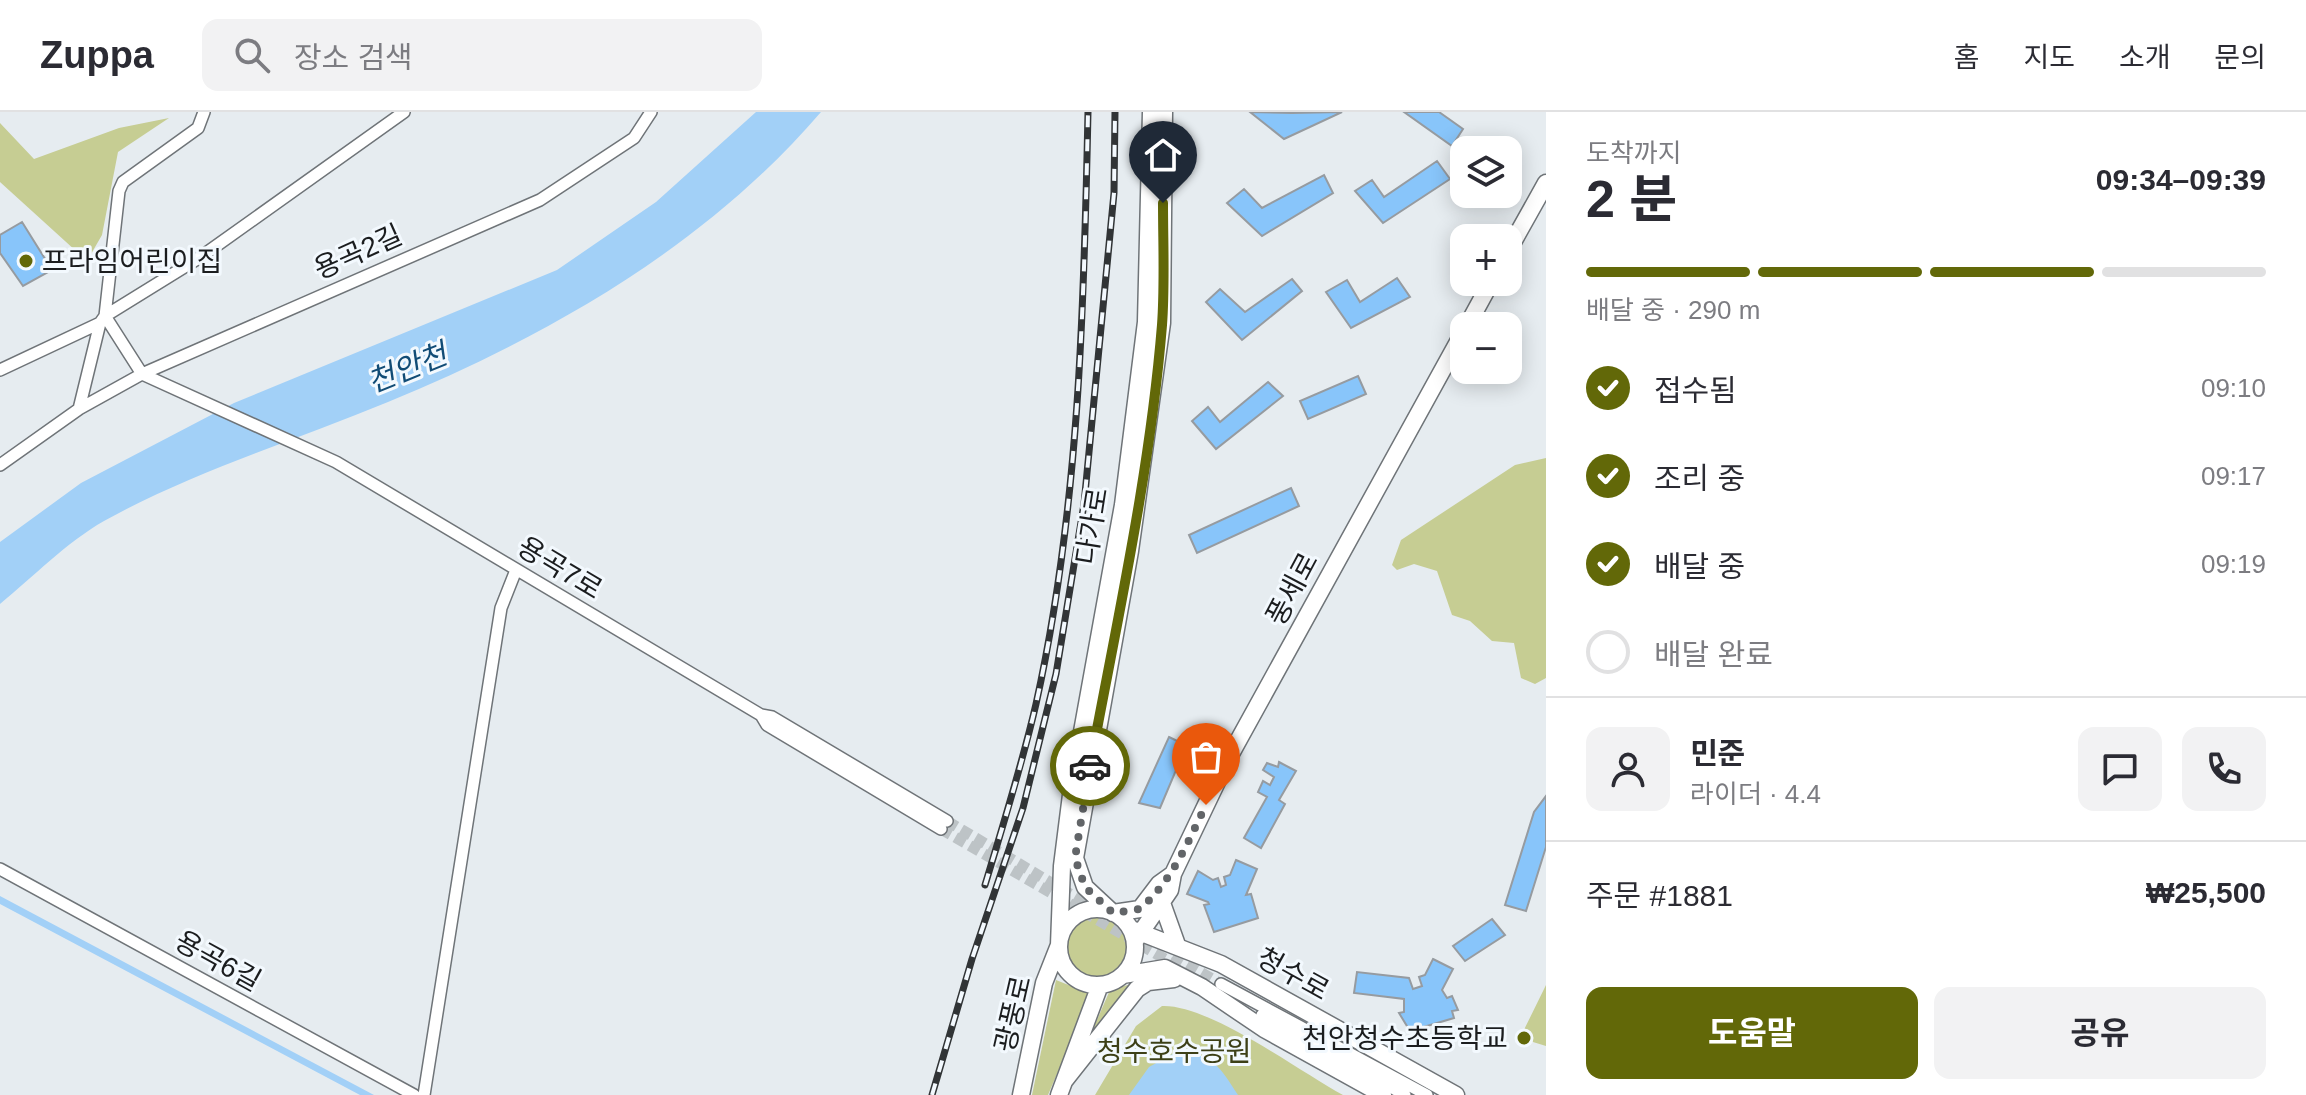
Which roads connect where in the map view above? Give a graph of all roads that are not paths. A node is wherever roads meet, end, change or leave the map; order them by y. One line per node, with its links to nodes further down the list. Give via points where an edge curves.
1 (204, 112): 8 (street, via 198,128 123,182)
2 (404, 112): 8 (street, via 202,256)
3 (1151, 112): 16 (street, 다가로, via 1144,336 1123,505)
4 (1164, 112): 20 (street, 다가로, via 1157,366 1075,858 1085,887)
5 (644, 115): 11 (street, 용곡2길, via 634,138 540,200)
6 (1546, 183): 7 (street)
7 (1522, 226)
8 (102, 319): 10 (street); 11 (street); 12 (street)
9 (1450, 355): 18 (street, 풍세로, via 1227,761)
10 (0, 370)
11 (142, 374): 12 (street, 용곡2길); 14 (street, 용곡7로, via 336,462)
12 (79, 409): 13 (street, 용곡2길)
13 (0, 465)
14 (516, 570): 15 (street, 용곡7로, via 761,715 767,725); 31 (street, via 501,608)
15 (944, 825)
16 (1062, 866): 22 (street, 다가로); 28 (street)
17 (0, 869): 30 (street, 용곡6길)
18 (1173, 874): 19 (street, 풍세로); 20 (street, 풍세로, via 1140,909)
19 (1162, 903): 21 (street, 풍세로); 23 (street)
20 (1113, 913): 21 (street); 22 (street, via 1089,910 1078,915 1068,923)
21 (1136, 934): 23 (street, 청수로); 25 (street, via 1135,953)
22 (1059, 945): 26 (street, via 1066,969 1075,978); 28 (street, 광풍로)
23 (1177, 945): 24 (street, 청수로)
24 (1221, 964): 27 (street, via 1201,967 1196,979); 36 (street, 청수로)
25 (1123, 975): 26 (street); 27 (street, 청수로, via 1165,968)
26 (1100, 985): 29 (street)
27 (1213, 987): 29 (street, via 1160,978 1137,989); 33 (street, 청수로, via 1264,1029); 34 (street); 35 (street)
28 (1040, 999): 32 (street, 광풍로)
29 (1062, 1088)
30 (414, 1095)
31 (424, 1095)
32 (1021, 1095)
33 (1383, 1095)
34 (1405, 1095)
35 (1427, 1095)
36 (1456, 1095)

